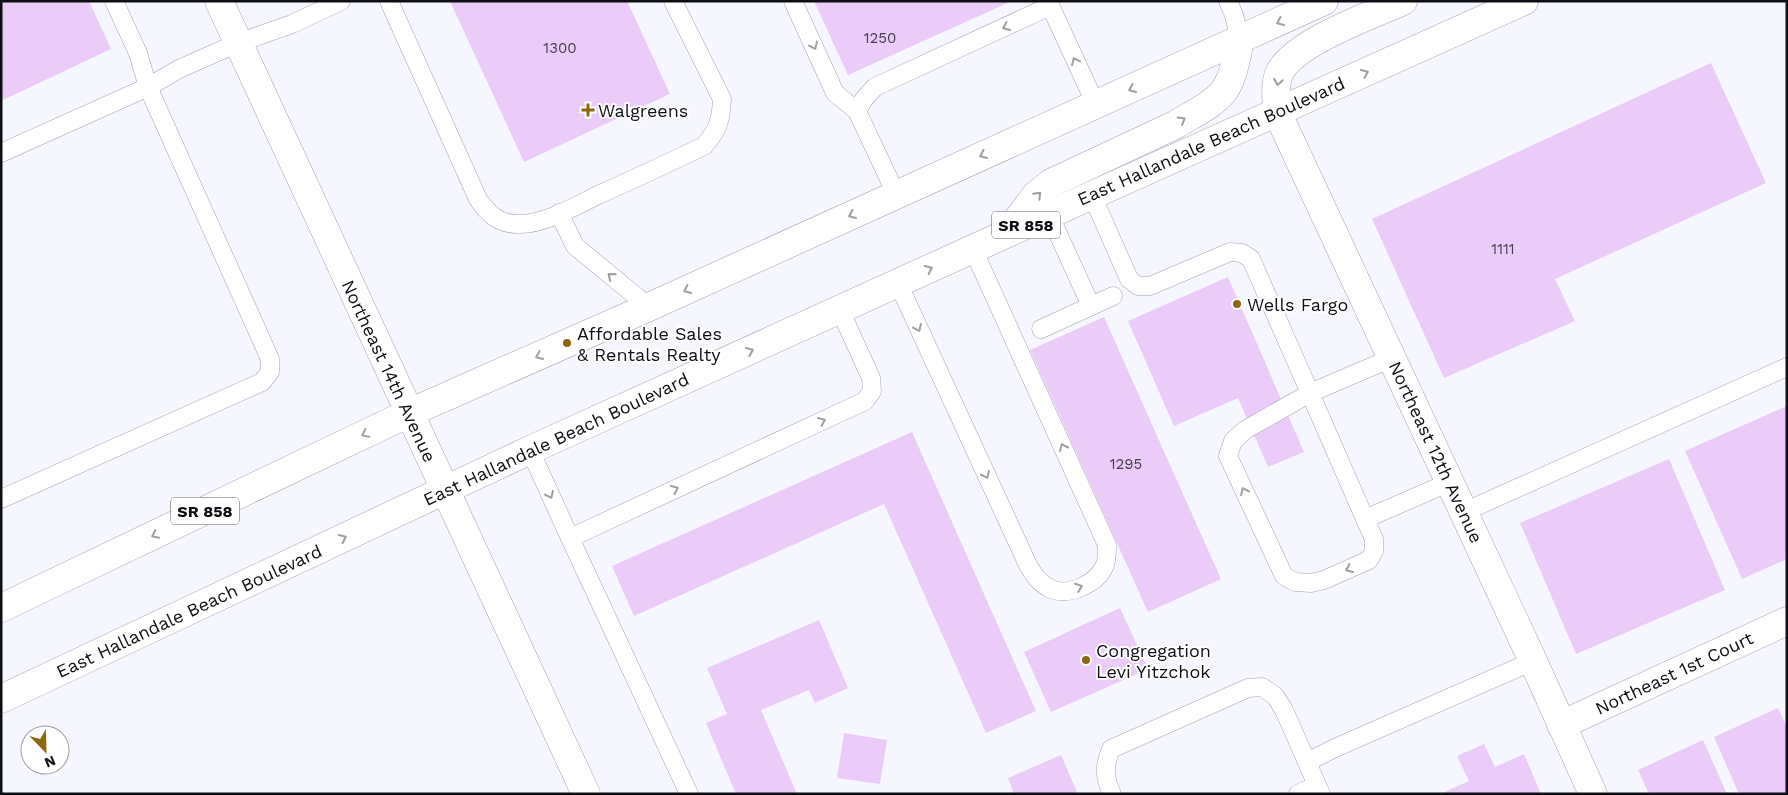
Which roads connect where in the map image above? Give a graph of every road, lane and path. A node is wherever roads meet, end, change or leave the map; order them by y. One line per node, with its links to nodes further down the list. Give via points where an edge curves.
1 (114, 1): 14 (lane, via 138,53)
2 (218, 1): 13 (main road, Northeast 14th Avenue)
3 (341, 1): 13 (lane, via 292,24)
4 (389, 1): 21 (lane, via 478,199 488,213 502,222 517,224 534,223)
5 (673, 1): 21 (lane, via 722,99 716,132 704,146)
6 (794, 1): 16 (lane, one-way to 16, via 835,93)
7 (1228, 1): 12 (lane)
8 (1324, 1): 12 (main road, SR 858, one-way to 12)
9 (1403, 1): 17 (main road, one-way to 17, via 1300,51 1282,67 1279,74)
10 (1524, 1): 17 (main road, East Hallandale Beach Boulevard / SR 858, one-way to 10)
11 (1049, 4): 15 (lane, one-way to 11); 16 (lane, one-way to 16, via 875,87)
12 (1240, 40): 15 (main road, SR 858, one-way to 15); 23 (main road, one-way to 12, via 1036,195 1050,183 1175,124 1223,92 1232,74)
13 (238, 43): 14 (lane, via 179,69); 34 (main road, Northeast 14th Avenue)
14 (148, 87): 18 (lane); 38 (lane, via 270,359 270,372 262,382)
15 (1096, 105): 19 (main road, SR 858, one-way to 19)
16 (857, 110): 19 (lane)
17 (1277, 112): 20 (main road, East Hallandale Beach Boulevard / SR 858); 31 (main road, Northeast 12th Avenue)
18 (1, 153)
19 (896, 194): 28 (main road, SR 858, one-way to 28)
20 (1092, 195): 22 (main road, East Hallandale Beach Boulevard / SR 858); 33 (lane, via 1129,279 1138,286 1150,286 1230,252 1242,253 1250,259)
21 (559, 213): 28 (lane, one-way to 21, via 575,246)
22 (1049, 214): 23 (main road, East Hallandale Beach Boulevard / SR 858); 27 (lane)
23 (1008, 233): 24 (main road, East Hallandale Beach Boulevard / SR 858)
24 (973, 249): 25 (main road, East Hallandale Beach Boulevard / SR 858, one-way to 24); 25 (lane, one-way to 24, via 1037,580 1050,589 1080,588 1094,579 1105,564 1107,545)
25 (898, 283): 29 (main road, East Hallandale Beach Boulevard / SR 858)
26 (1113, 296): 27 (lane)
27 (1090, 306): 30 (lane)
28 (649, 307): 34 (main road, SR 858, one-way to 34)
29 (840, 310): 35 (main road, East Hallandale Beach Boulevard / SR 858, one-way to 29); 41 (lane, one-way to 29, via 865,401 872,391 871,378)
30 (1041, 329)
31 (1392, 358): 33 (lane); 36 (main road, Northeast 12th Avenue)
32 (1787, 367): 39 (lane)
33 (1310, 394): 40 (lane); 40 (lane, one-way to 33, via 1374,539 1374,551 1369,560 1324,580 1295,582 1284,576 1228,456 1233,441 1245,430)
34 (409, 413): 37 (main road, Northeast 14th Avenue); 42 (main road, SR 858, one-way to 42)
35 (530, 450): 37 (main road, East Hallandale Beach Boulevard / SR 858); 41 (lane, one-way to 41)
36 (1450, 482): 39 (main road, Northeast 12th Avenue); 40 (lane)
37 (444, 490): 45 (main road, East Hallandale Beach Boulevard / SR 858, one-way to 37); 49 (main road, Northeast 14th Avenue)
38 (1, 499)
39 (1464, 512): 44 (main road, Northeast 12th Avenue)
40 (1365, 519)
41 (570, 538): 50 (lane)
42 (1, 608)
43 (1787, 621): 46 (main road, Northeast 1st Court)
44 (1533, 662): 46 (main road, Northeast 12th Avenue); 47 (lane)
45 (1, 699)
46 (1561, 725): 53 (main road, Northeast 12th Avenue)
47 (1307, 762): 48 (lane); 51 (lane, via 1275,696 1262,687 1248,688 1111,749 1104,773)
48 (1319, 789): 52 (lane)
49 (586, 794)
50 (689, 794)
51 (1112, 794)
52 (1298, 794)
53 (1592, 794)

